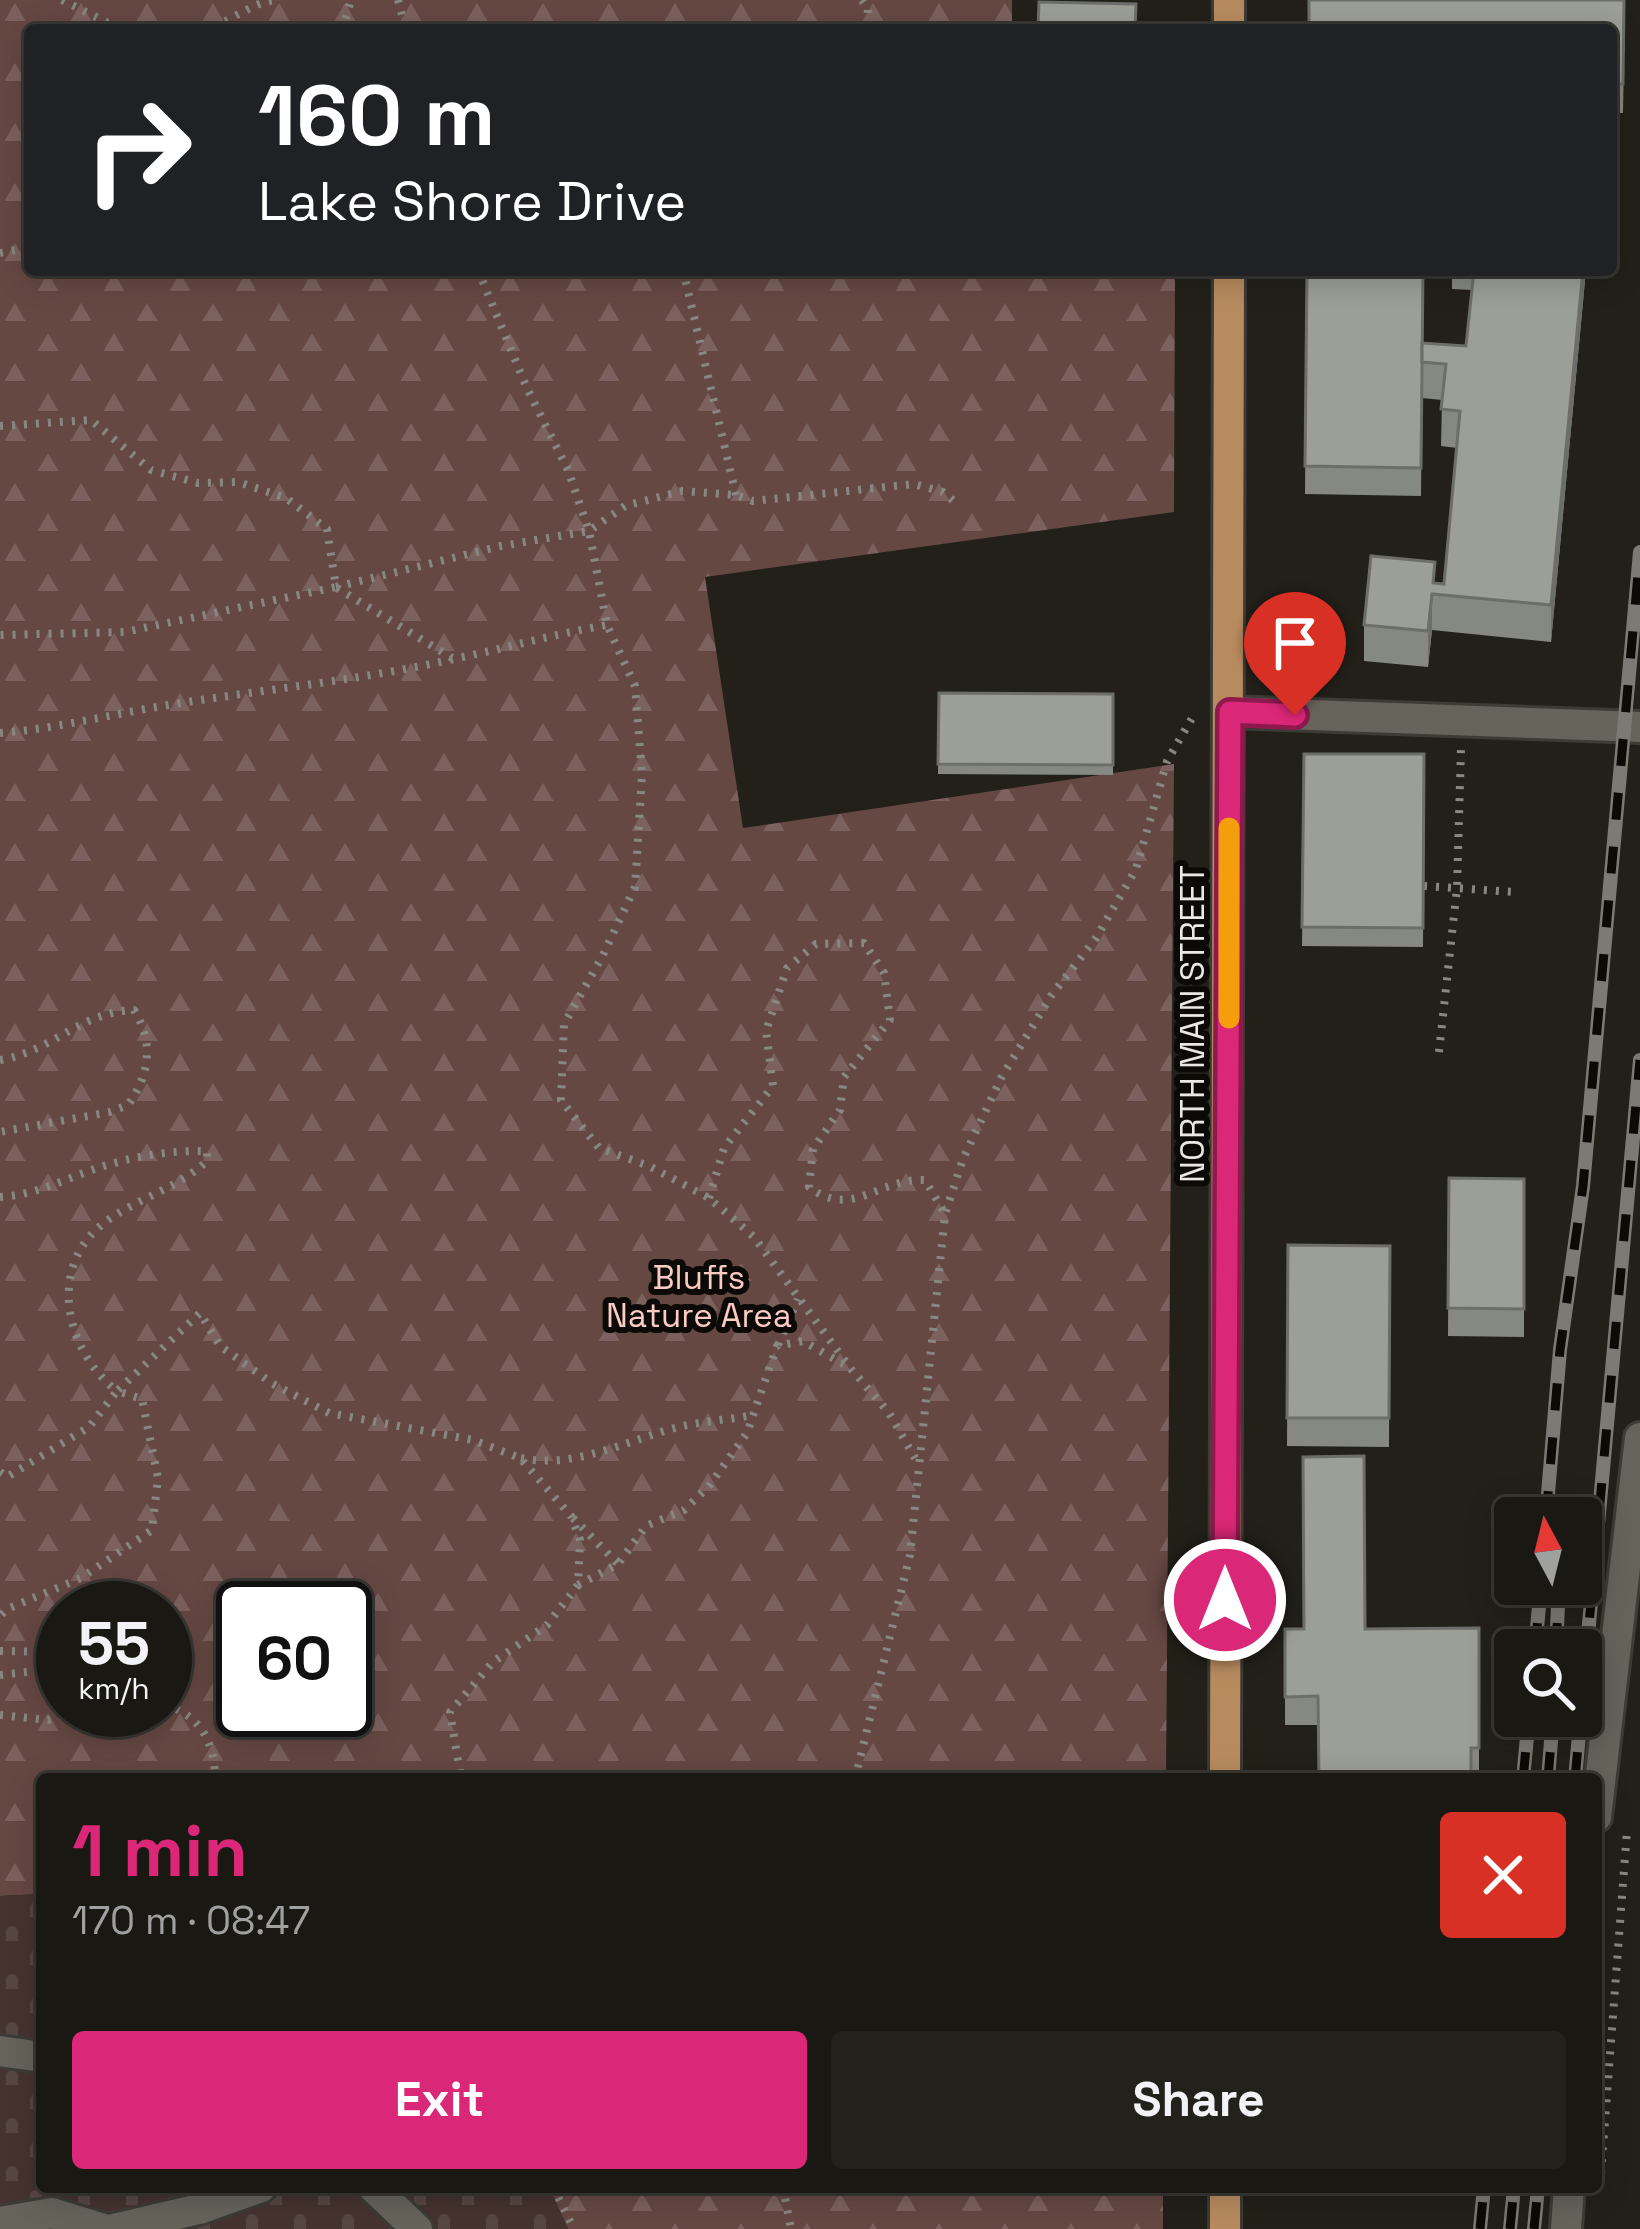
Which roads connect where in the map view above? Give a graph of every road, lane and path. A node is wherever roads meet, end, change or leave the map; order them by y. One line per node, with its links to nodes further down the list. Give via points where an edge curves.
1 (62, 0): 3 (path)
2 (277, 0): 4 (path)
3 (110, 24)
4 (223, 24)
5 (480, 276): 11 (path)
6 (684, 276): 9 (path)
7 (1229, 276): 16 (main road, NORTH MAIN STREET)
8 (0, 426): 12 (path, via 91,420 151,470 286,498 327,529)
9 (736, 495): 10 (path, via 753,501 914,484); 11 (path, via 682,490 625,506)
10 (957, 504)
11 (589, 531): 12 (path); 13 (path)
12 (336, 587): 14 (path, via 124,632); 15 (path)
13 (607, 625): 15 (path); 27 (path, via 635,686 642,773 635,887 564,1024 561,1100 599,1148)
14 (0, 635)
15 (454, 659): 18 (path)
16 (1230, 712): 17 (street); 28 (path, via 1194,713 1167,761 1136,869 1001,1078); 52 (main road, NORTH MAIN STREET)
17 (1640, 727)
18 (0, 733)
19 (1462, 740): 21 (path)
20 (1424, 886): 21 (path)
21 (1457, 888): 22 (path); 23 (path)
22 (1515, 892)
23 (1439, 1052)
24 (0, 1060): 25 (path, via 47,1045 106,1011 134,1010 148,1041 148,1065 128,1105)
25 (0, 1132)
26 (0, 1198): 32 (path, via 133,1158 207,1151 194,1174 98,1226 71,1276 73,1331 84,1357)
27 (709, 1198): 28 (path, via 724,1148 772,1086 766,1031 787,968 816,944 864,943 884,973 890,1020 844,1077 840,1110 813,1150 809,1186 847,1202 901,1179 925,1180); 29 (path, via 754,1237)
28 (945, 1214): 36 (path)
29 (798, 1299): 30 (path); 31 (path)
30 (777, 1346): 31 (path, via 803,1342); 33 (path)
31 (851, 1369): 36 (path)
32 (117, 1391): 35 (path, via 200,1312 220,1346 329,1413 473,1439); 37 (path, via 89,1427 7,1477); 41 (path, via 142,1399 151,1429 158,1478 152,1530 81,1578)
33 (753, 1415): 35 (path, via 544,1463); 39 (path, via 709,1486 684,1510 646,1526)
34 (1640, 1438): 53 (street)
35 (520, 1458): 38 (path)
36 (920, 1465): 51 (path, via 910,1555)
37 (0, 1472)
38 (557, 1502): 39 (path); 40 (path, via 580,1540)
39 (618, 1564): 40 (path)
40 (578, 1586): 50 (path, via 547,1625 493,1662 450,1712)
41 (0, 1616)
42 (0, 1651): 43 (path)
43 (36, 1652)
44 (36, 1671): 45 (path)
45 (0, 1675)
46 (0, 1715): 48 (path)
47 (192, 1718): 49 (path, via 215,1753)
48 (36, 1719)
49 (215, 1773)
50 (457, 1773)
51 (857, 1773)
52 (1225, 1773)
53 (1601, 1773)
54 (1628, 1812): 57 (path)
55 (0, 2051): 56 (street)
56 (36, 2056)
57 (1602, 2156)
58 (250, 2193): 65 (street)
59 (379, 2193): 69 (street)
60 (556, 2193): 70 (path)
61 (784, 2193): 71 (path)
62 (1225, 2193): 72 (main road)
63 (1569, 2193): 73 (street)
64 (53, 2200): 66 (street); 67 (street)
65 (201, 2219): 68 (street)
66 (5, 2224)
67 (104, 2229)
68 (113, 2229)
69 (417, 2229)
70 (574, 2229)
71 (791, 2229)
72 (1225, 2229)
73 (1566, 2229)

